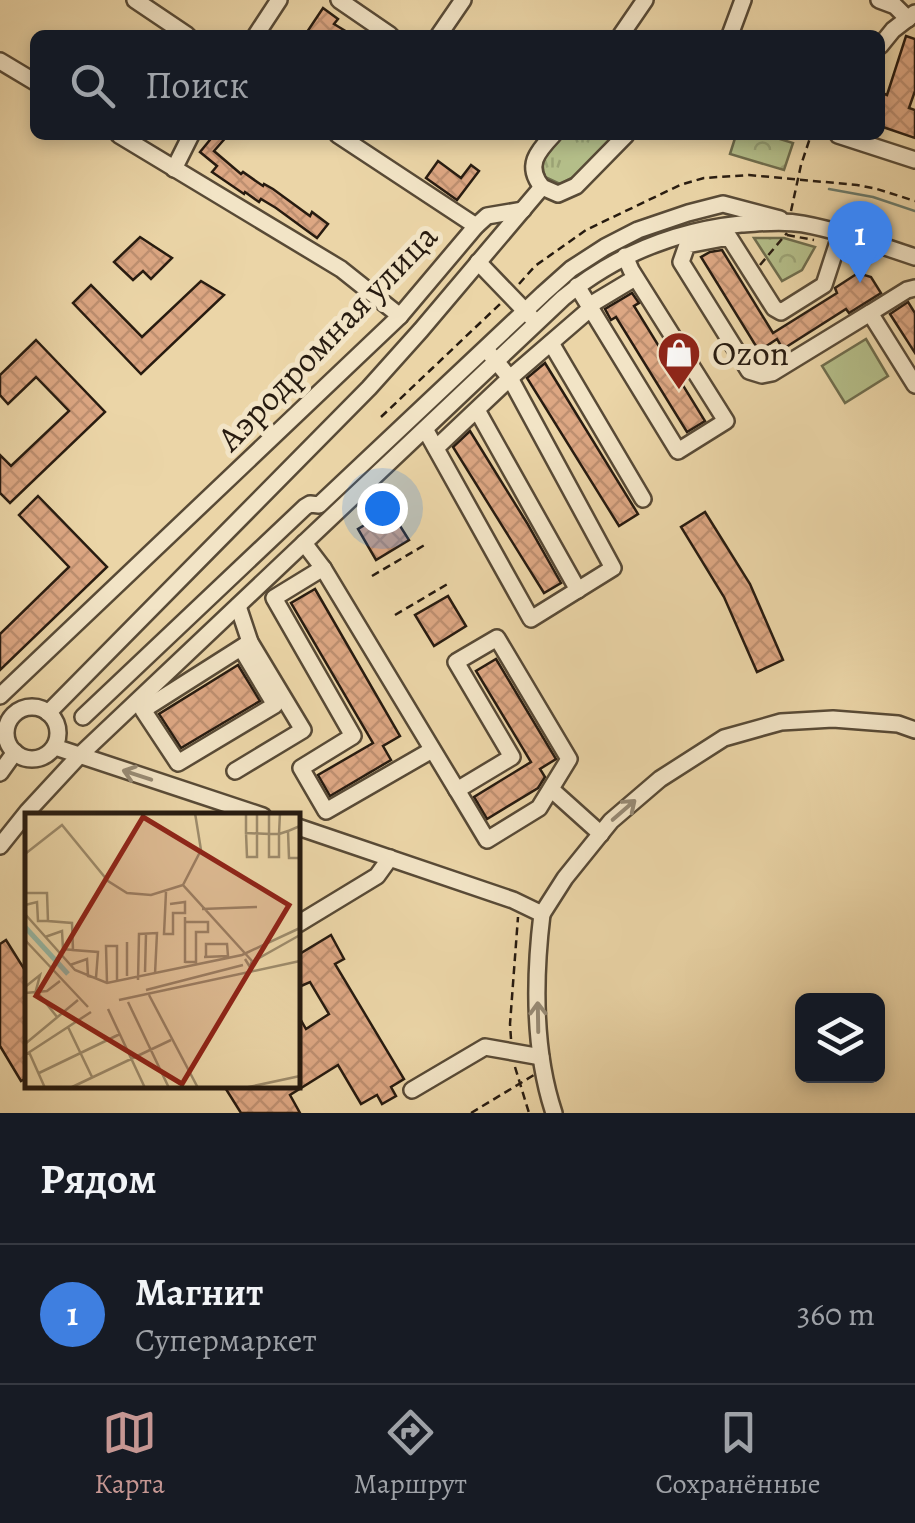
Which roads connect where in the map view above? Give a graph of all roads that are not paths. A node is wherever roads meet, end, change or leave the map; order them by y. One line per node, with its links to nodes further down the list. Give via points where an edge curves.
1 (134, 0): 9 (street)
2 (279, 0): 10 (street)
3 (339, 0): 11 (street)
4 (463, 0): 12 (street)
5 (645, 0): 13 (street)
6 (743, 0): 14 (street)
7 (879, 0): 8 (street)
8 (912, 16): 15 (street)
9 (179, 30)
10 (259, 30)
11 (383, 30)
12 (442, 30)
13 (625, 30)
14 (732, 30)
15 (885, 41)
16 (0, 61): 17 (street)
17 (30, 79)
18 (127, 140): 25 (street)
19 (188, 140): 25 (street)
20 (346, 140): 28 (street)
21 (544, 140): 26 (street, via 533,164)
22 (621, 140): 26 (street, via 572,190 558,194)
23 (856, 140): 24 (street)
24 (915, 160)
25 (174, 169): 40 (street, via 341,269)
26 (542, 187): 27 (street)
27 (522, 210): 28 (street, Аэродромная улица, via 488,216); 33 (street)
28 (476, 226): 40 (street, Аэродромная улица)
29 (788, 229): 30 (street); 31 (street, via 701,230); 38 (street, via 760,212 723,204 664,221 592,254)
30 (843, 234): 32 (street); 39 (street, via 824,285 781,312 728,237 690,244 683,266 752,372 772,373)
31 (625, 256): 34 (street); 35 (street)
32 (915, 258)
33 (478, 262): 38 (street); 60 (street, via 321,439)
34 (636, 278): 37 (street); 37 (street, via 726,421 678,450)
35 (577, 286): 37 (street); 41 (street)
36 (915, 288): 39 (street)
37 (590, 307): 42 (street)
38 (525, 311): 41 (street); 43 (street)
39 (870, 312): 45 (street)
40 (400, 316): 58 (street, Аэродромная улица)
41 (537, 323): 43 (street)
42 (551, 343): 44 (street); 49 (street)
43 (491, 355): 44 (street); 47 (street); 50 (street)
44 (510, 378): 46 (street); 53 (street, via 613,568)
45 (915, 385)
46 (476, 410): 48 (street); 53 (street)
47 (425, 429): 48 (street); 50 (street)
48 (436, 448): 53 (street, via 531,618)
49 (643, 499)
50 (325, 511): 51 (street); 55 (street, via 310,504)
51 (304, 544): 52 (street); 54 (street)
52 (323, 568): 64 (street); 64 (street, via 274,598 353,736 301,768 326,812)
53 (578, 590)
54 (238, 606): 56 (street); 57 (street)
55 (196, 611): 56 (street); 61 (street)
56 (213, 629): 59 (street)
57 (245, 645): 59 (street); 59 (street, via 276,705 178,763 144,710); 67 (street, via 303,730)
58 (0, 696)
59 (149, 699): 66 (street)
60 (48, 713): 63 (street, via 58,727); 65 (street, via 26,708 10,720 7,740)
61 (82, 717)
62 (915, 730): 75 (street, one-way to 62, via 660,779 724,738 780,722 833,719)
63 (55, 747): 65 (street, via 39,758); 66 (street)
64 (432, 750): 69 (street)
65 (15, 752): 68 (street)
66 (79, 756): 71 (street); 72 (street, one-way to 66)
67 (235, 771)
68 (0, 772)
69 (456, 790): 70 (street, via 487,840 538,808); 70 (street, via 512,757 456,662 497,638 569,760)
70 (552, 790): 75 (street)
71 (26, 813)
72 (254, 813)
73 (25, 815): 76 (street)
74 (300, 828): 77 (street)
75 (601, 834): 78 (street)
76 (0, 846)
77 (390, 858): 78 (street); 79 (street, via 377,876)
78 (542, 914): 80 (street, one-way to 78)
79 (300, 923)
80 (542, 1064): 81 (street, via 485,1047); 82 (street)
81 (412, 1090)
82 (554, 1113)

